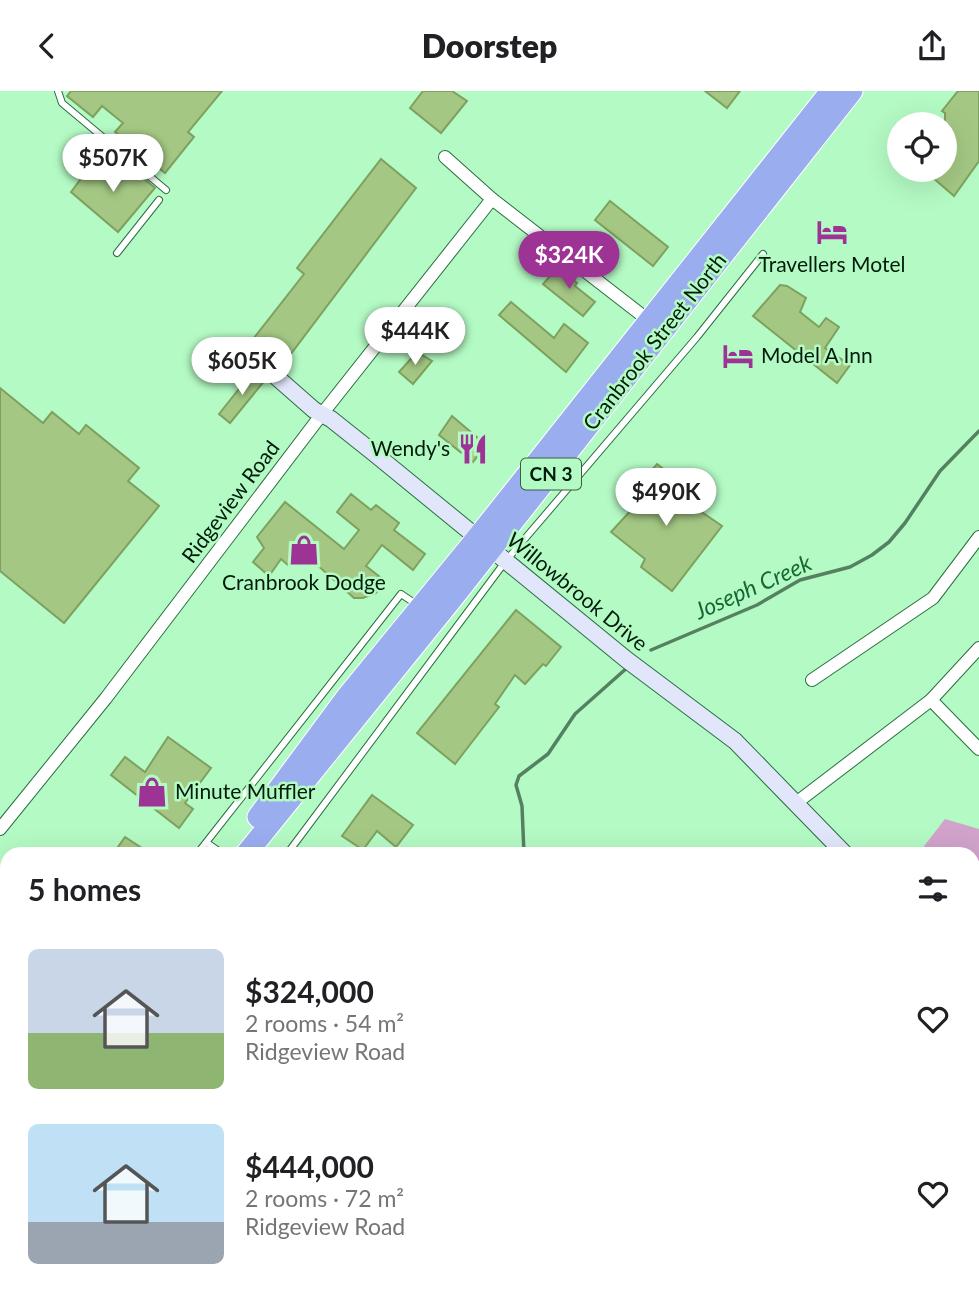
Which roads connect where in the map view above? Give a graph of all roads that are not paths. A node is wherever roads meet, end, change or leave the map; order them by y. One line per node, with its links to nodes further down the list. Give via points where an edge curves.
1 (58, 91): 5 (lane, via 62,103)
2 (831, 91): 10 (highway, Cranbrook Street North / CN 3)
3 (852, 91): 10 (highway, Cranbrook Street North / CN 3)
4 (444, 157): 6 (street)
5 (166, 190)
6 (492, 199): 10 (street); 12 (street, Ridgeview Road)
7 (159, 200): 8 (lane)
8 (117, 253)
9 (763, 254): 14 (lane, via 697,337)
10 (656, 326): 14 (highway, Cranbrook Street North / CN 3)
11 (273, 374): 12 (street, Willowbrook Drive)
12 (322, 414): 14 (street, Willowbrook Drive); 23 (street, Ridgeview Road)
13 (979, 537): 17 (street, via 933,598)
14 (491, 550): 15 (highway, Cranbrook Street North / CN 3); 22 (street, Willowbrook Drive, via 735,741); 28 (highway, Cranbrook Street North / CN 3); 29 (lane)
15 (421, 607): 20 (lane, via 401,594); 21 (highway, Cranbrook Street North / CN 3)
16 (979, 648): 18 (street)
17 (812, 680)
18 (931, 700): 19 (street); 22 (street)
19 (979, 749)
20 (277, 753): 21 (lane); 24 (lane)
21 (295, 766): 27 (highway, Cranbrook Street North / CN 3)
22 (796, 803): 30 (street, Willowbrook Drive)
23 (0, 829)
24 (206, 843): 25 (lane); 26 (lane)
25 (203, 847)
26 (212, 847)
27 (236, 847)
28 (252, 847)
29 (293, 847)
30 (838, 847)

